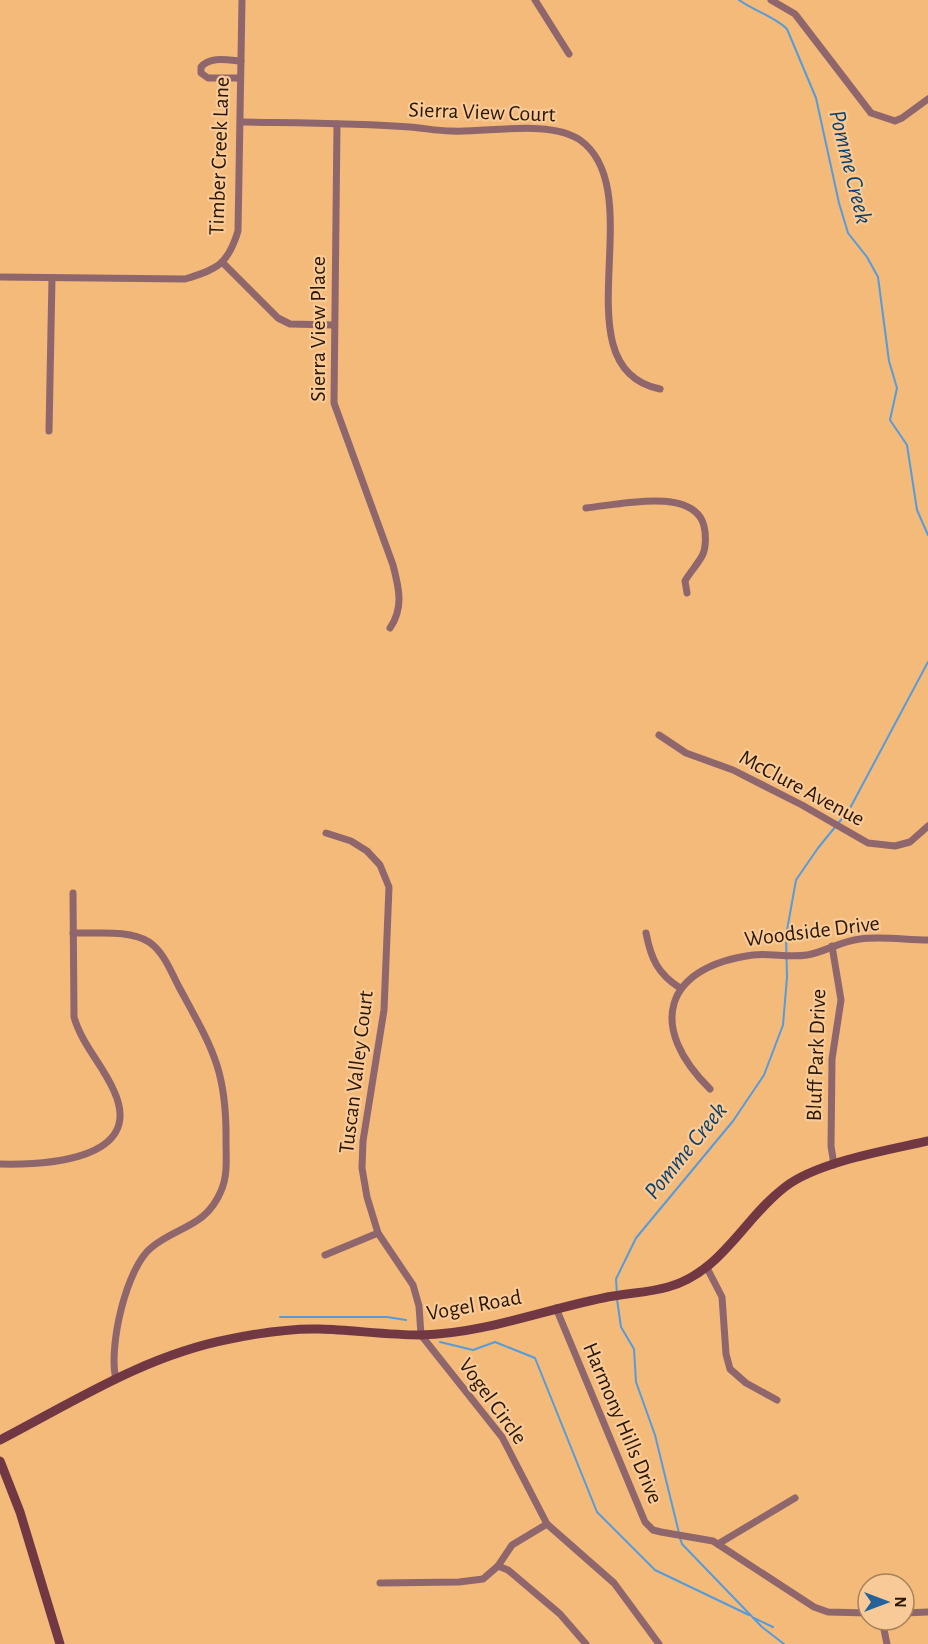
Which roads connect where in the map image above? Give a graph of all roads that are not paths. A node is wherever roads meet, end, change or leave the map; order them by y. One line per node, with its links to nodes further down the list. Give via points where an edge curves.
1 (242, 0): 5 (street, Timber Creek Lane)
2 (535, 0): 4 (street)
3 (771, 0): 7 (street, via 795,14 871,113 895,121)
4 (569, 54)
5 (241, 61): 6 (street, Timber Creek Lane); 6 (street, via 213,60 201,67 201,73 208,78)
6 (240, 78): 8 (street, Timber Creek Lane)
7 (928, 99)
8 (242, 122): 9 (street, Sierra View Court); 10 (street, Timber Creek Lane, via 238,231)
9 (337, 124): 13 (street, Sierra View Place); 14 (street, Sierra View Court, via 449,131 543,129 581,140 605,174 609,196 612,347 634,378 644,386)
10 (223, 263): 12 (street, Timber Creek Lane, via 186,279); 13 (street, via 278,318 290,324)
11 (0, 277): 12 (street, Timber Creek Lane)
12 (52, 278): 15 (street)
13 (334, 325): 18 (street, Sierra View Place, via 336,409 399,591 399,616)
14 (660, 389)
15 (50, 431)
16 (586, 508): 17 (street, via 666,500 686,505 702,518 704,553 685,580)
17 (687, 593)
18 (390, 628)
19 (659, 735): 20 (street, McClure Avenue, via 686,753 734,770 868,843 895,846 910,842)
20 (928, 826)
21 (326, 833): 32 (street, Tuscan Valley Court, via 367,851 380,865 389,887 384,1010 362,1168)
22 (73, 893): 23 (street)
23 (73, 933): 30 (street, via 74,1017 117,1099 117,1127 109,1141 88,1155); 37 (street, via 134,936 156,948 213,1052 225,1094 226,1167 222,1189 204,1216 150,1248 137,1264 124,1297 114,1357)
24 (646, 933): 27 (street, via 657,968)
25 (928, 940): 26 (street, Woodside Drive, via 860,939)
26 (832, 946): 27 (street, Woodside Drive, via 810,955 754,955 704,968); 31 (street, Bluff Park Drive, via 841,1000 832,1059)
27 (680, 988): 28 (street, via 672,1015 674,1028 695,1074)
28 (710, 1089)
29 (928, 1140): 31 (street, Vogel Road)
30 (0, 1164)
31 (834, 1165): 34 (street, Vogel Road, via 786,1185)
32 (378, 1233): 33 (street); 36 (street, Tuscan Valley Court, via 413,1285)
33 (325, 1255)
34 (707, 1268): 35 (street, Vogel Road, via 679,1284); 38 (street, via 722,1297 730,1369)
35 (556, 1308): 36 (street, Vogel Road, via 481,1328); 43 (street, Harmony Hills Drive, via 645,1522 653,1530 706,1538)
36 (422, 1335): 37 (street, Vogel Road, via 317,1329 272,1331 188,1349); 42 (street, Vogel Circle, via 502,1437)
37 (116, 1379): 39 (street, Vogel Road)
38 (777, 1400)
39 (0, 1440)
40 (0, 1461): 47 (street, via 20,1512)
41 (795, 1498): 43 (street)
42 (547, 1524): 44 (street, via 512,1545); 49 (street, Vogel Circle, via 614,1582)
43 (718, 1544): 46 (street, Harmony Hills Drive, via 814,1607 828,1612)
44 (498, 1566): 45 (street, via 483,1579); 48 (street, via 560,1614)
45 (380, 1583)
46 (856, 1613)
47 (60, 1644)
48 (586, 1644)
49 (659, 1644)

